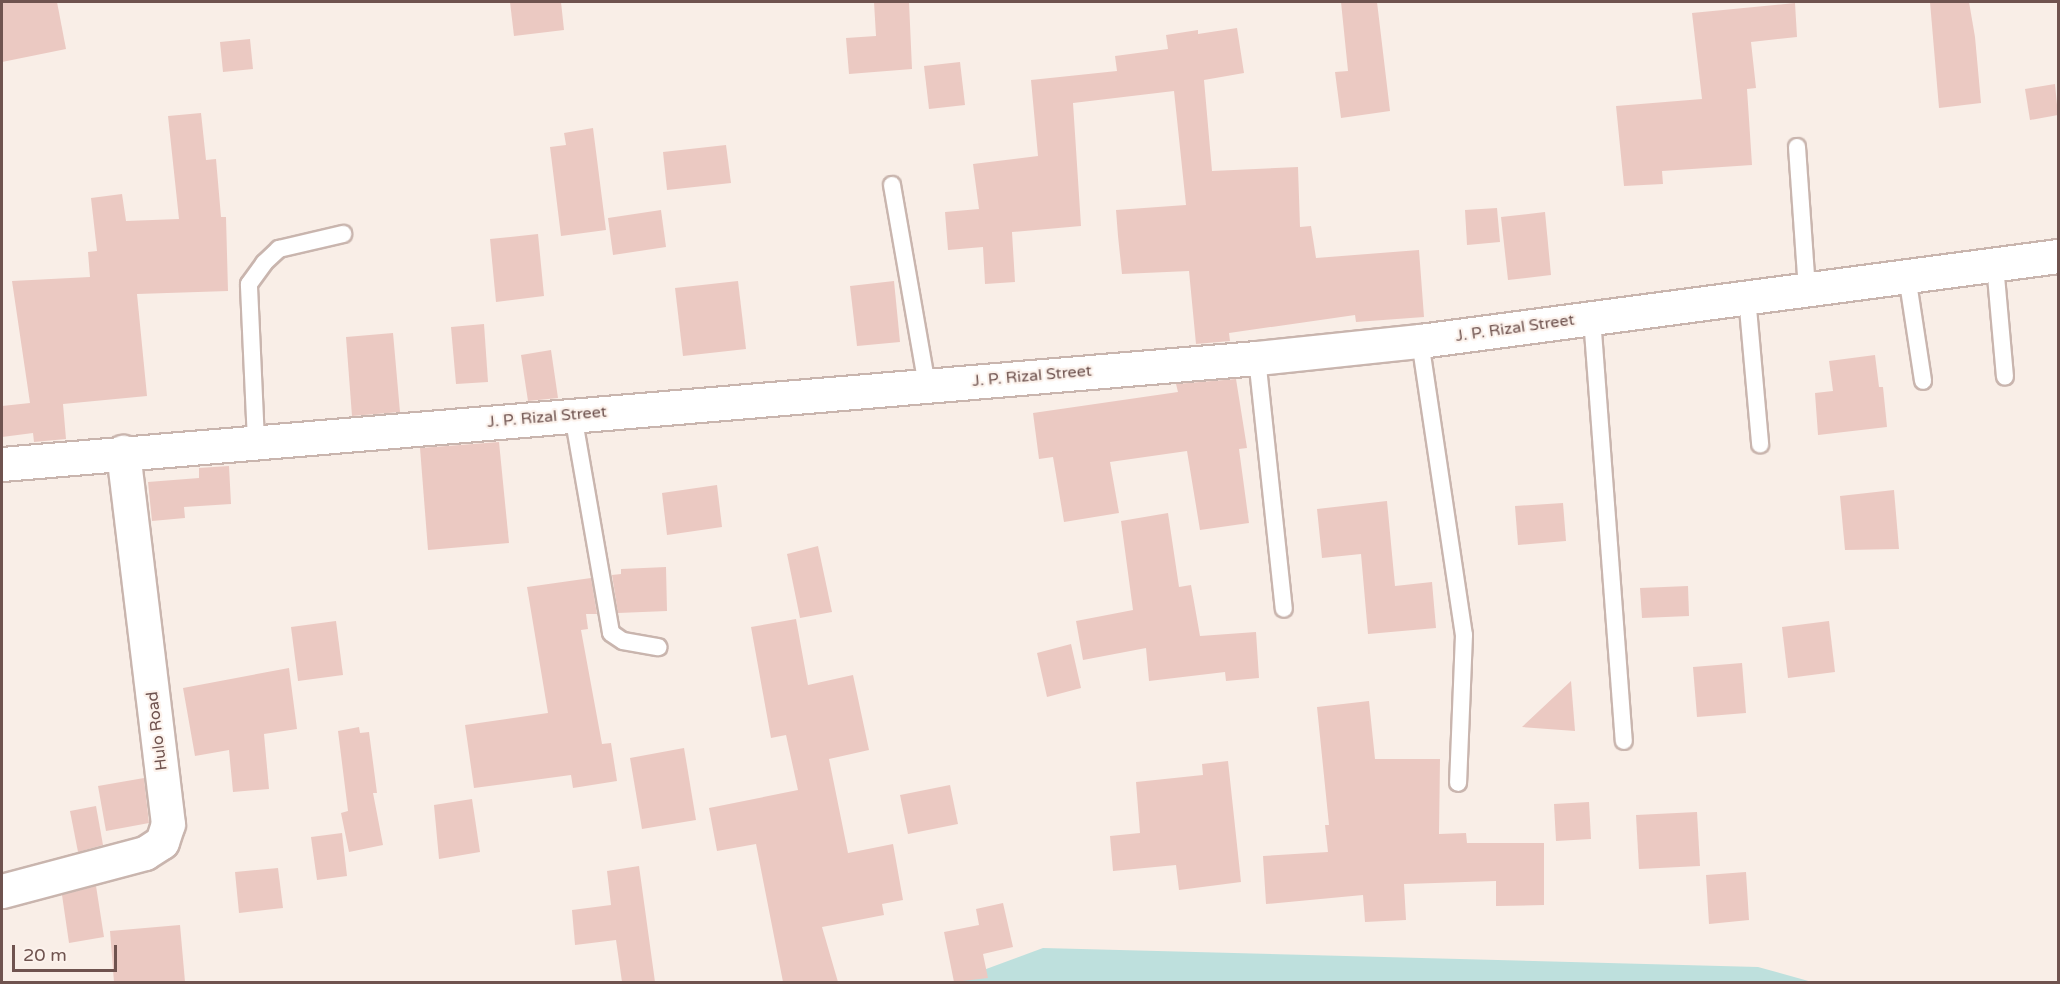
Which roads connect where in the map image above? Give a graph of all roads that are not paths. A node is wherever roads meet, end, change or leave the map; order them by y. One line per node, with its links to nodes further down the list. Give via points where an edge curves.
1 (1797, 147): 7 (lane)
2 (892, 185): 14 (lane)
3 (343, 234): 16 (lane, via 279,249 249,284)
4 (2058, 256): 5 (main road, J. P. Rizal Street)
5 (1995, 265): 6 (main road, J. P. Rizal Street); 12 (lane)
6 (1907, 276): 7 (main road, J. P. Rizal Street); 13 (lane)
7 (1807, 290): 8 (main road, J. P. Rizal Street)
8 (1747, 297): 9 (main road, J. P. Rizal Street); 17 (lane)
9 (1592, 318): 10 (main road, J. P. Rizal Street); 22 (lane)
10 (1420, 341): 11 (main road, J. P. Rizal Street); 23 (lane, via 1464,635)
11 (1257, 358): 14 (main road, J. P. Rizal Street); 20 (lane)
12 (2005, 377)
13 (1923, 381)
14 (927, 385): 15 (main road, J. P. Rizal Street)
15 (573, 415): 16 (main road, J. P. Rizal Street); 21 (lane, via 611,633 623,640)
16 (256, 441): 18 (main road, J. P. Rizal Street)
17 (1760, 444)
18 (123, 452): 19 (main road, J. P. Rizal Street); 24 (main road, Hulo Road, via 168,824 162,842 145,853)
19 (2, 464)
20 (1284, 609)
21 (658, 647)
22 (1624, 741)
23 (1458, 783)
24 (2, 891)

